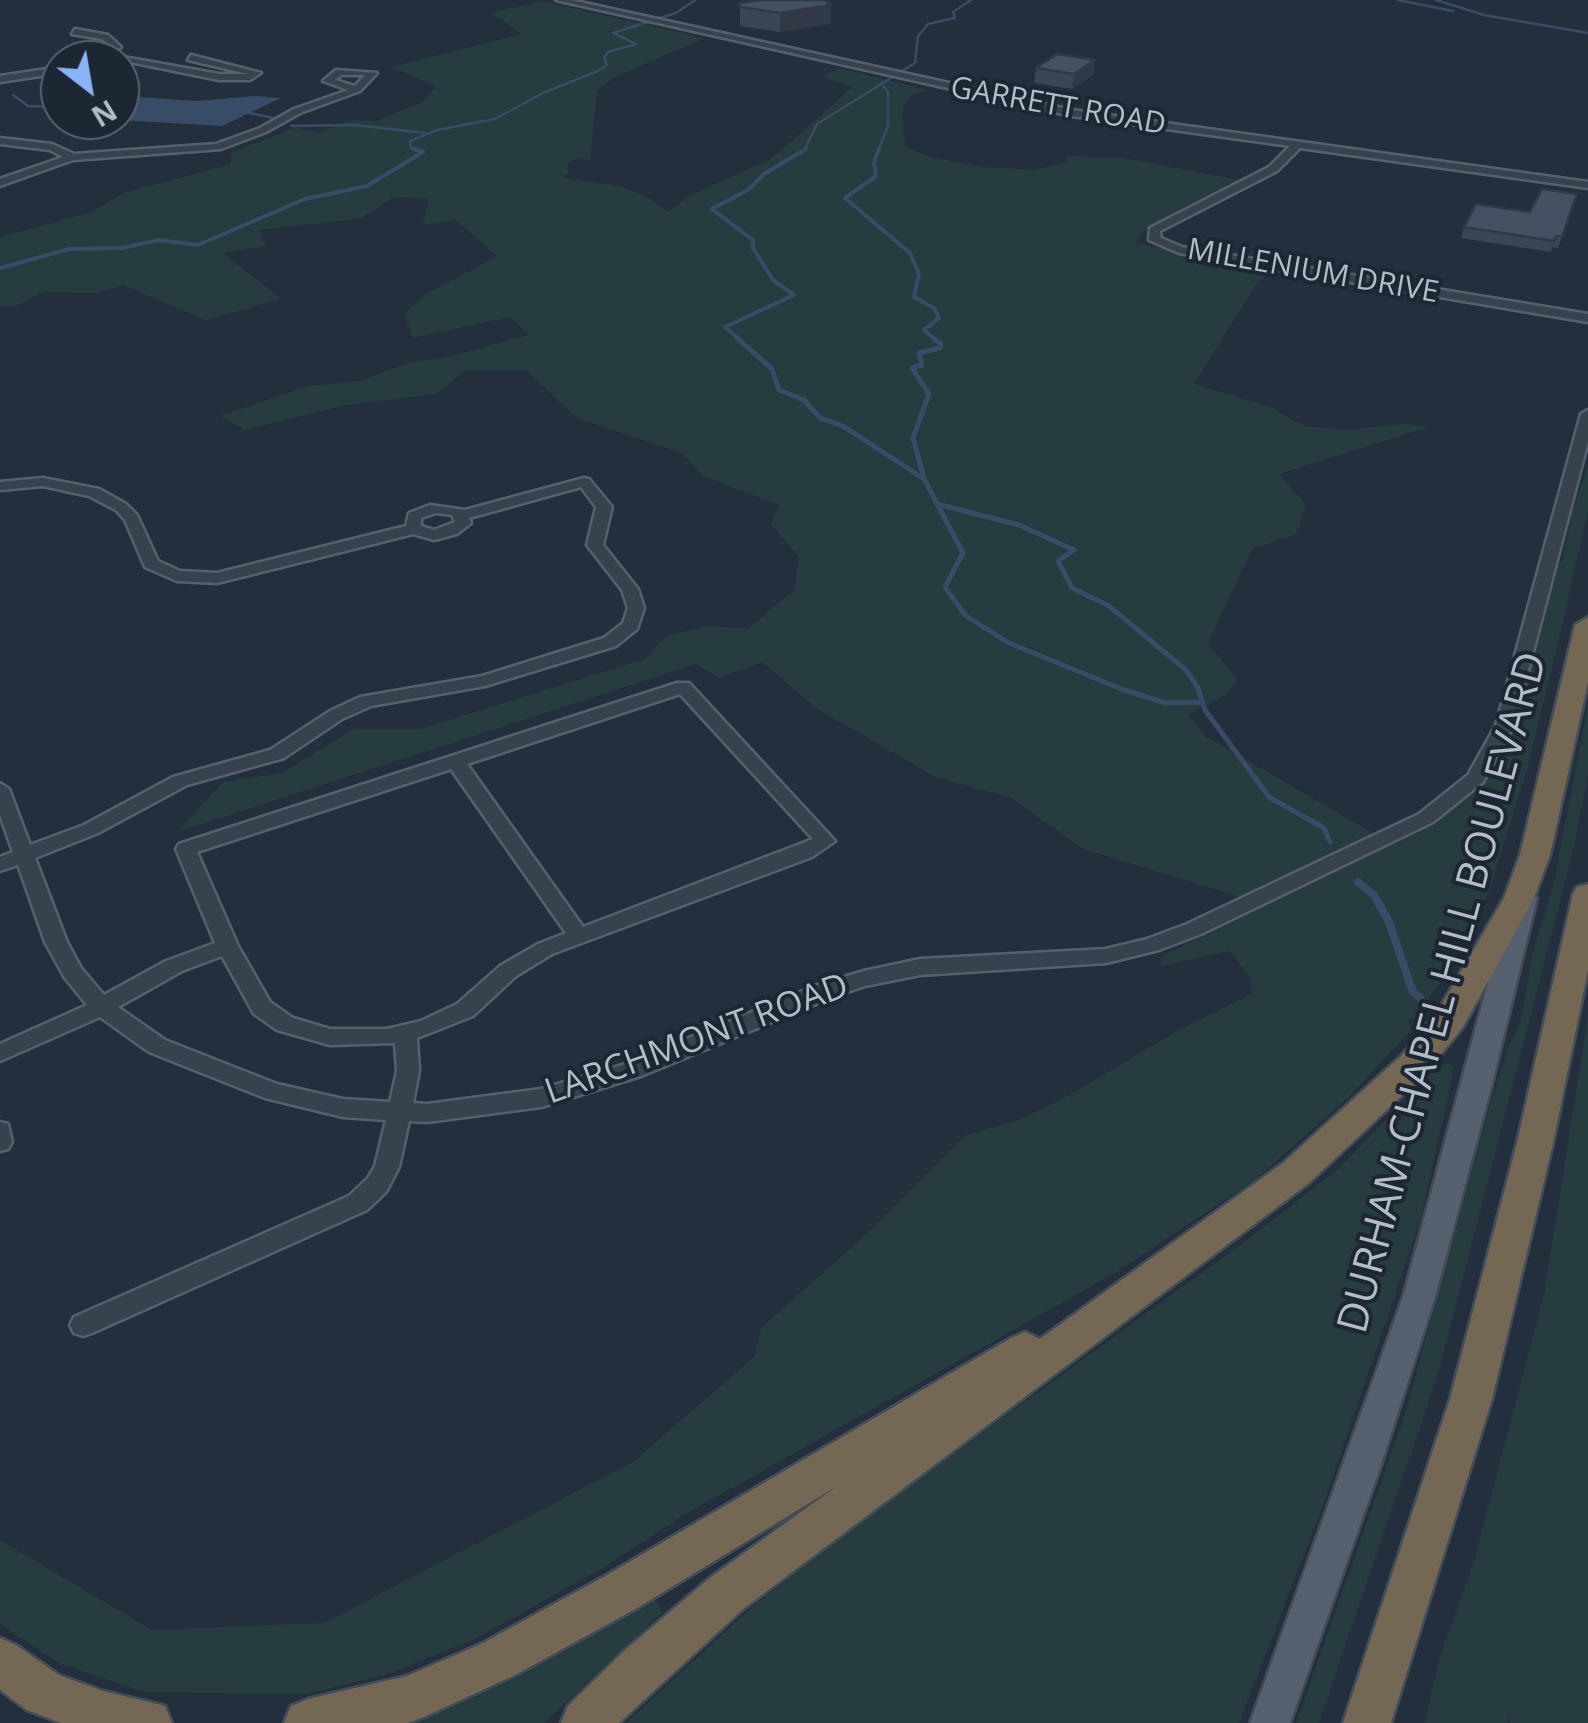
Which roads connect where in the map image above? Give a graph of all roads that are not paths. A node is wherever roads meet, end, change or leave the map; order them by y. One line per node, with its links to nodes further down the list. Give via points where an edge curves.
1 (560, 0): 12 (street, GARRETT ROAD, via 1072,113)
2 (75, 32): 3 (street)
3 (110, 40)
4 (227, 52): 5 (street)
5 (191, 58): 7 (street); 7 (street, via 256,72 219,77)
6 (140, 62): 7 (street)
7 (157, 64)
8 (40, 73): 9 (street)
9 (0, 79)
10 (356, 89): 13 (street, via 217,146)
11 (0, 141): 13 (street, via 52,147)
12 (1296, 146): 15 (street, GARRETT ROAD); 16 (street, MILLENIUM DRIVE, via 1273,169 1170,219 1154,230 1156,240 1179,250)
13 (72, 157): 14 (street)
14 (0, 182)
15 (1588, 188)
16 (1588, 318)
17 (1587, 423): 33 (street, LARCHMONT ROAD, via 1505,725 1476,778 1407,829 1194,929 1106,956 896,971 825,991 584,1087 495,1107)
18 (0, 486): 20 (street, via 43,482 94,492 132,518 150,564 177,576 243,574)
19 (462, 515): 20 (street, via 463,523 452,531); 20 (street, via 427,510 411,520); 24 (street, via 584,482 604,507 596,545 630,589 636,608 630,624 610,642 470,685 366,701 277,754 180,781)
20 (413, 529)
21 (1588, 625): 25 (highway, DURHAM-CHAPEL HILL BOULEVARD)
22 (456, 762): 28 (street); 28 (street, via 682,687 824,840); 29 (street, via 186,849)
23 (0, 788): 24 (street, LARCHMONT ROAD)
24 (25, 855): 26 (street); 30 (street, LARCHMONT ROAD, via 64,959)
25 (1535, 855): 36 (highway, via 1503,931 1433,1042 1345,1131); 42 (main road, DURHAM-CHAPEL HILL BOULEVARD, via 1419,1297)
26 (0, 864)
27 (1588, 894): 43 (highway, via 1471,1400)
28 (578, 935): 31 (street, via 524,960 465,1010)
29 (227, 946): 30 (street, via 174,966); 31 (street, via 262,1008 285,1024 330,1037)
30 (101, 1007): 32 (street); 33 (street, LARCHMONT ROAD, via 156,1046 242,1082 329,1106)
31 (406, 1033): 33 (street, via 408,1072)
32 (0, 1053)
33 (397, 1113): 37 (street, via 387,1166 358,1203)
34 (0, 1131): 35 (street)
35 (0, 1142)
36 (1216, 1235): 40 (highway, via 498,1659 409,1698); 41 (highway, via 797,1538)
37 (83, 1325)
38 (0, 1662): 39 (highway, via 44,1693)
39 (148, 1723)
40 (308, 1723)
41 (585, 1723)
42 (1270, 1723)
43 (1367, 1723)

